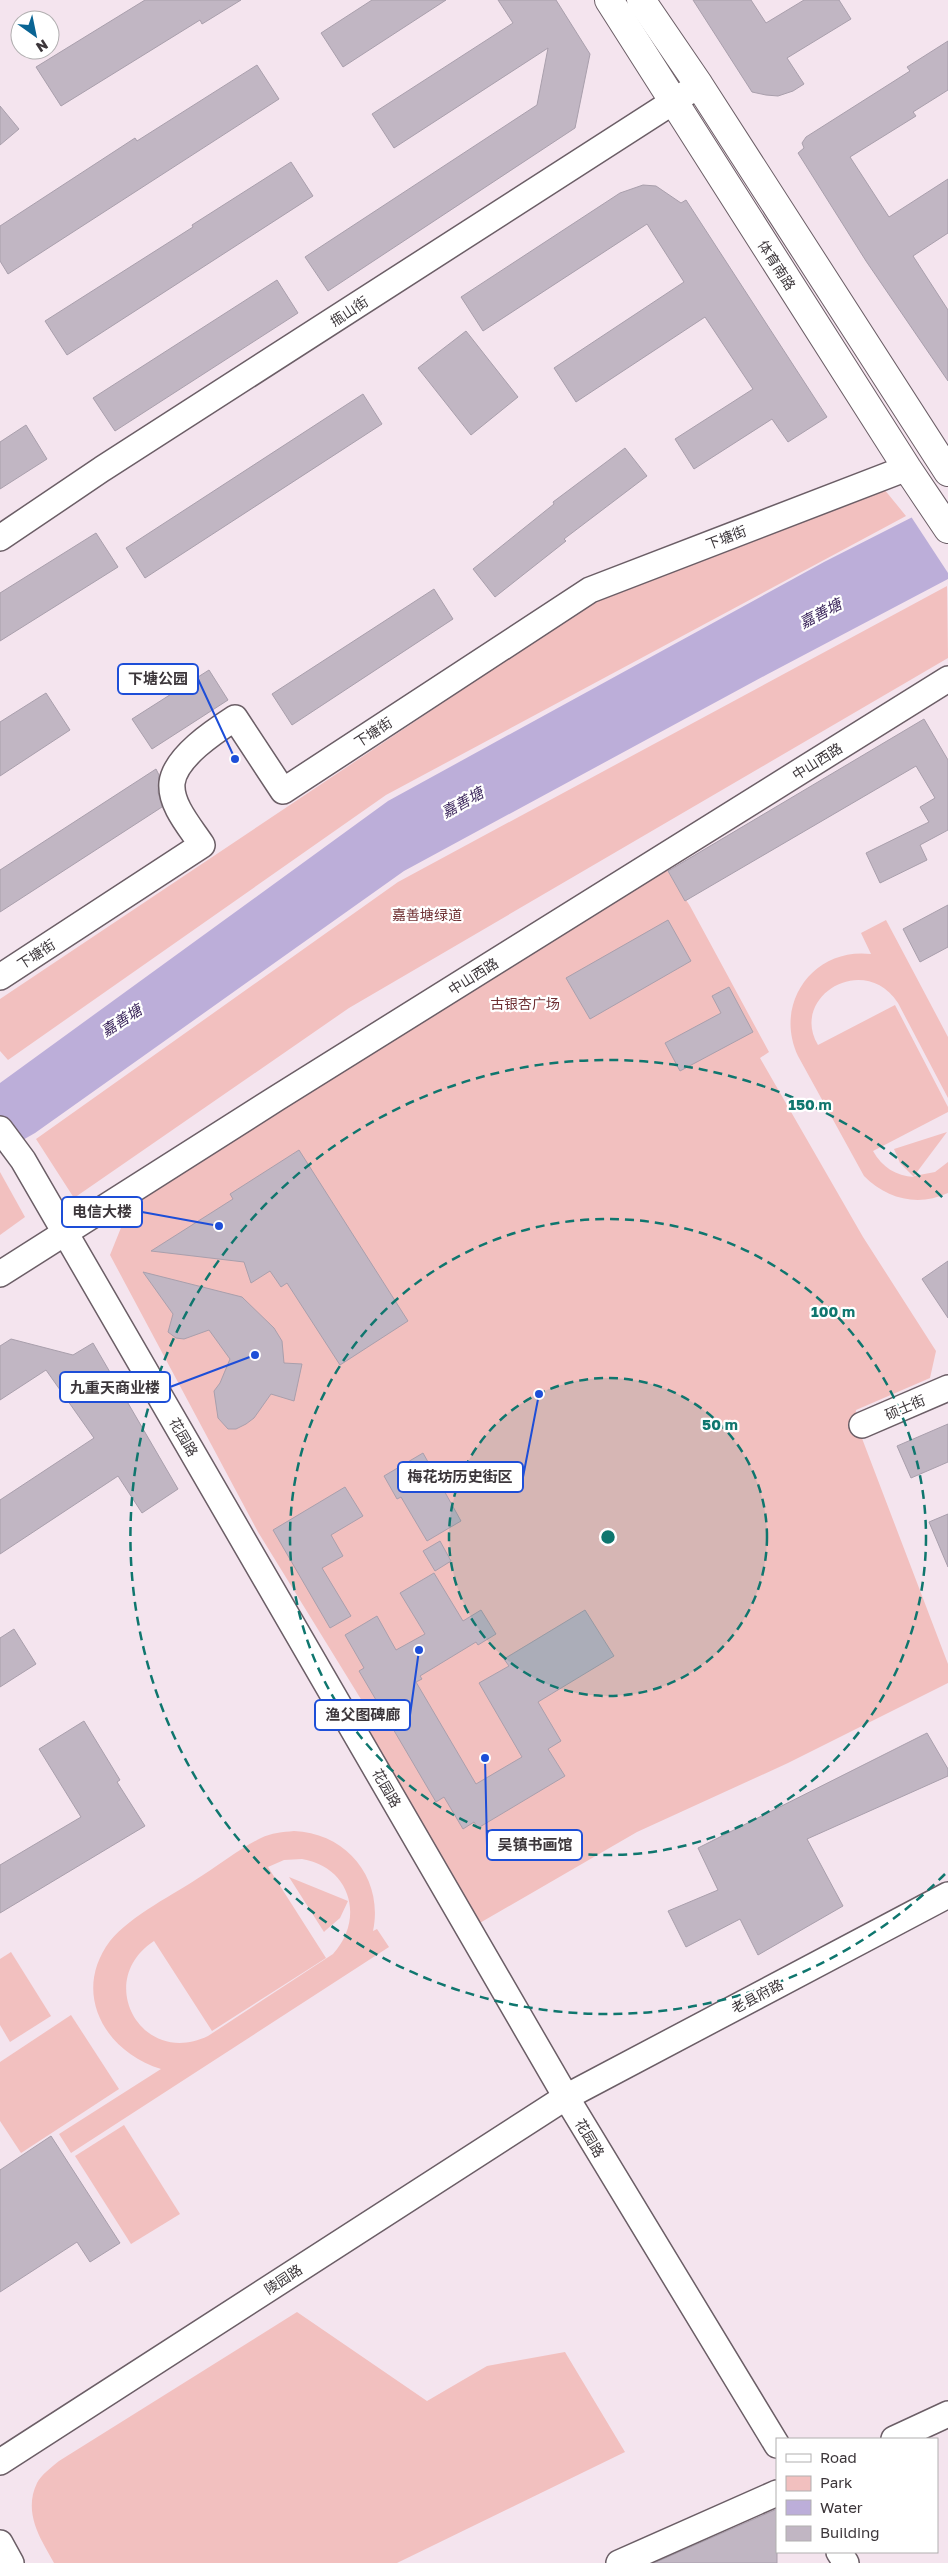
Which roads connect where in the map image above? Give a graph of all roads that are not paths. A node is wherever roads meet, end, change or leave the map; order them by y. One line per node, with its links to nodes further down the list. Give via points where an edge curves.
1 (609, 0): 4 (main road, 体育南路)
2 (641, 0): 3 (main road)
3 (699, 85): 4 (street, 甁山街); 6 (main road)
4 (674, 102): 5 (main road, 体育南路); 8 (street, 甁山街, via 102,469)
5 (907, 468): 7 (main road, 体育南路); 10 (street, 下塘街, via 590,590 283,791 236,718 192,751 176,770 172,784 182,814 202,845)
6 (948, 472)
7 (948, 529)
8 (0, 538)
9 (948, 680): 12 (street, 中山西路)
10 (0, 978)
11 (0, 1129): 12 (street, 花园路, via 23,1160)
12 (65, 1232): 13 (street, 中山西路); 17 (street, 花园路)
13 (0, 1274)
14 (948, 1388): 15 (street, 硕士街)
15 (862, 1425)
16 (948, 1895): 17 (street, 老县府路)
17 (566, 2097): 20 (street, 花园路); 21 (street, 陵园路)
18 (948, 2414): 19 (street)
19 (896, 2438)
20 (776, 2443)
21 (0, 2462)
22 (776, 2493): 25 (street)
23 (0, 2543): 24 (street)
24 (10, 2563)
25 (618, 2563)

